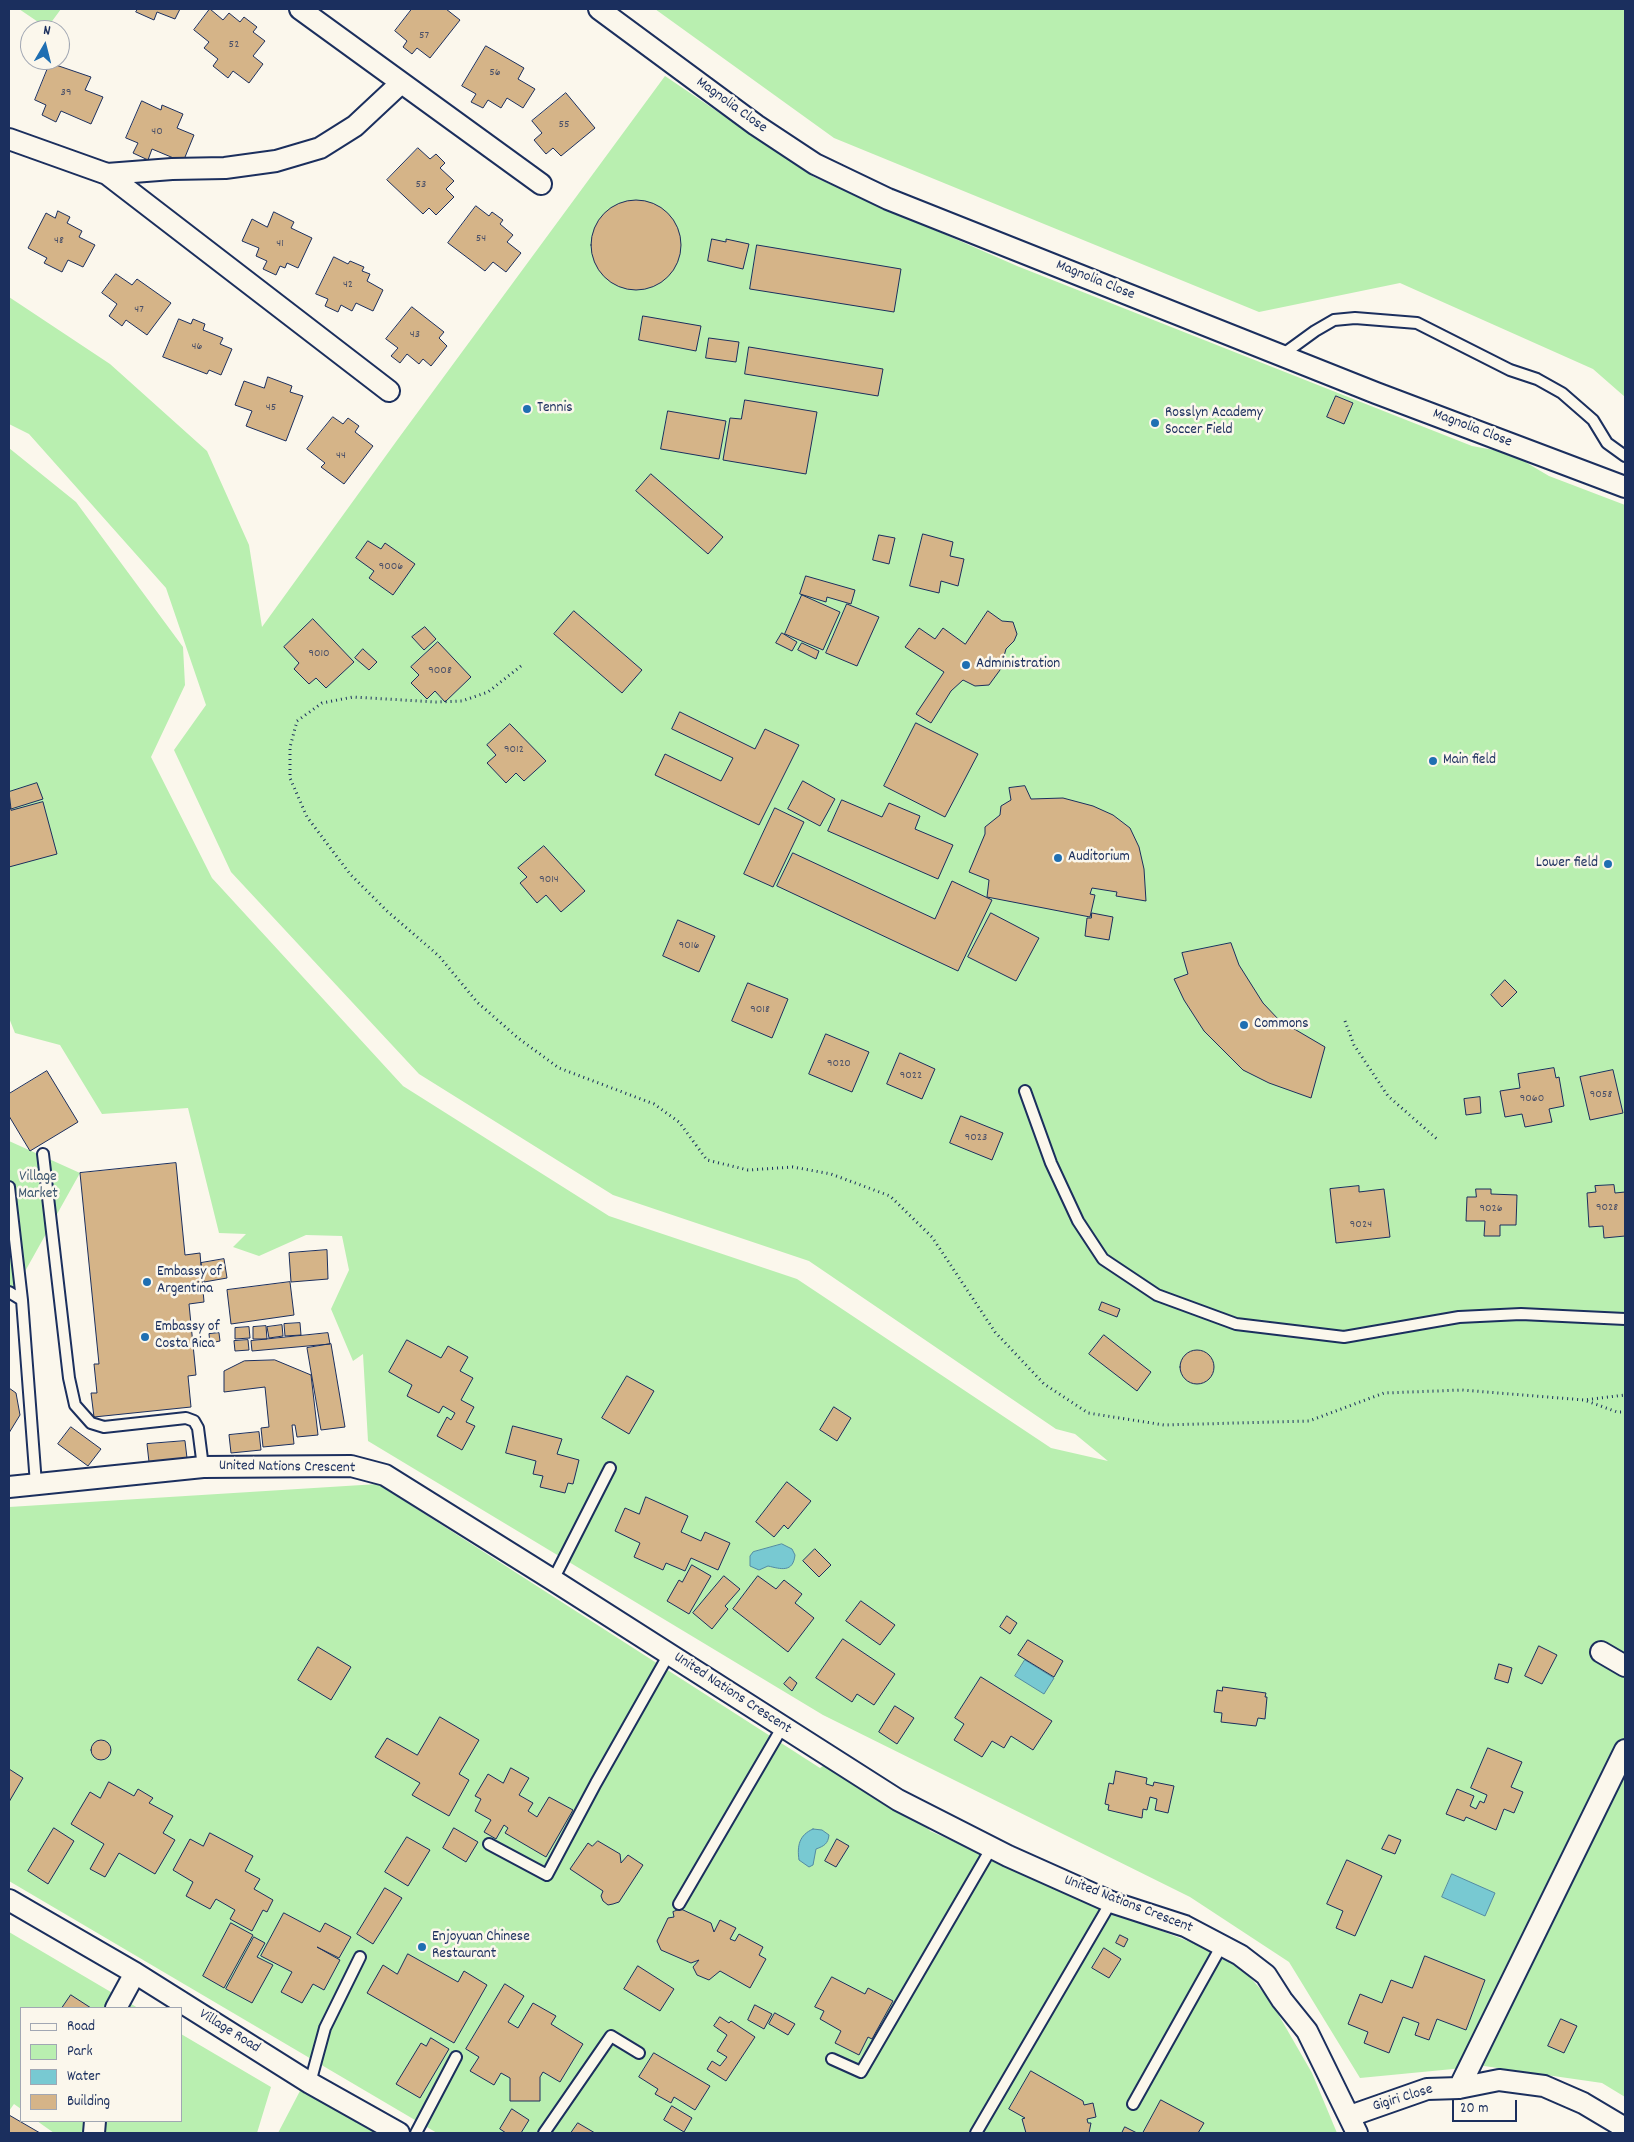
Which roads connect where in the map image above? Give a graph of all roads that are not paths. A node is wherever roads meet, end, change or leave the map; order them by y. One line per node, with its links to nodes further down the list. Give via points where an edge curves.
1 (300, 9): 3 (street)
2 (599, 9): 7 (street, Magnolia Close, via 756,126 816,164 888,199)
3 (401, 83): 5 (street, via 355,126 320,148 276,161 225,168); 6 (street)
4 (9, 139): 5 (street)
5 (107, 174): 8 (street)
6 (541, 184)
7 (1282, 355): 9 (lane, via 1334,320 1355,318 1417,323 1562,392 1593,420 1607,443); 10 (street, Magnolia Close)
8 (389, 391)
9 (1625, 456)
10 (1625, 487)
11 (1025, 1090): 16 (lane, via 1051,1163 1078,1221 1103,1259 1157,1295 1236,1324 1344,1337 1459,1317 1521,1314)
12 (43, 1154): 17 (lane, via 69,1378 75,1405 91,1423 104,1427 186,1418 194,1421 198,1428)
13 (9, 1187): 15 (lane)
14 (9, 1292): 15 (lane)
15 (22, 1300): 19 (lane)
16 (1625, 1319)
17 (203, 1466): 19 (street, United Nations Crescent); 21 (street, United Nations Crescent, via 351,1466 385,1475)
18 (610, 1468): 21 (lane)
19 (36, 1484): 20 (street, United Nations Crescent)
20 (9, 1487)
21 (553, 1580): 23 (street, United Nations Crescent)
22 (1601, 1652): 24 (street)
23 (669, 1654): 25 (street, United Nations Crescent); 27 (lane, via 547,1875)
24 (1625, 1666)
25 (783, 1726): 28 (street, United Nations Crescent, via 898,1800); 31 (lane)
26 (1625, 1750): 40 (street)
27 (489, 1844)
28 (992, 1847): 30 (street, United Nations Crescent); 38 (lane, via 861,2072)
29 (9, 1900): 34 (street, Village Road)
30 (1111, 1902): 32 (street, United Nations Crescent, via 1185,1926); 47 (lane)
31 (679, 1904)
32 (1222, 1945): 41 (lane); 42 (street, United Nations Crescent, via 1266,1975 1307,2030)
33 (360, 1957): 39 (lane, via 325,2028)
34 (135, 1973): 35 (street); 39 (street, Village Road)
35 (117, 2007)
36 (639, 2053): 46 (lane, via 612,2036)
37 (456, 2057): 45 (lane)
38 (832, 2059)
39 (310, 2084): 44 (street, Village Road)
40 (1459, 2088): 42 (street, Gigiri Close, via 1426,2089); 43 (street, Gigiri Close, via 1499,2080 1544,2086 1583,2103)
41 (1132, 2104)
42 (1354, 2125)
43 (1625, 2128)
44 (399, 2133)
45 (416, 2133)
46 (544, 2133)
47 (976, 2133)

